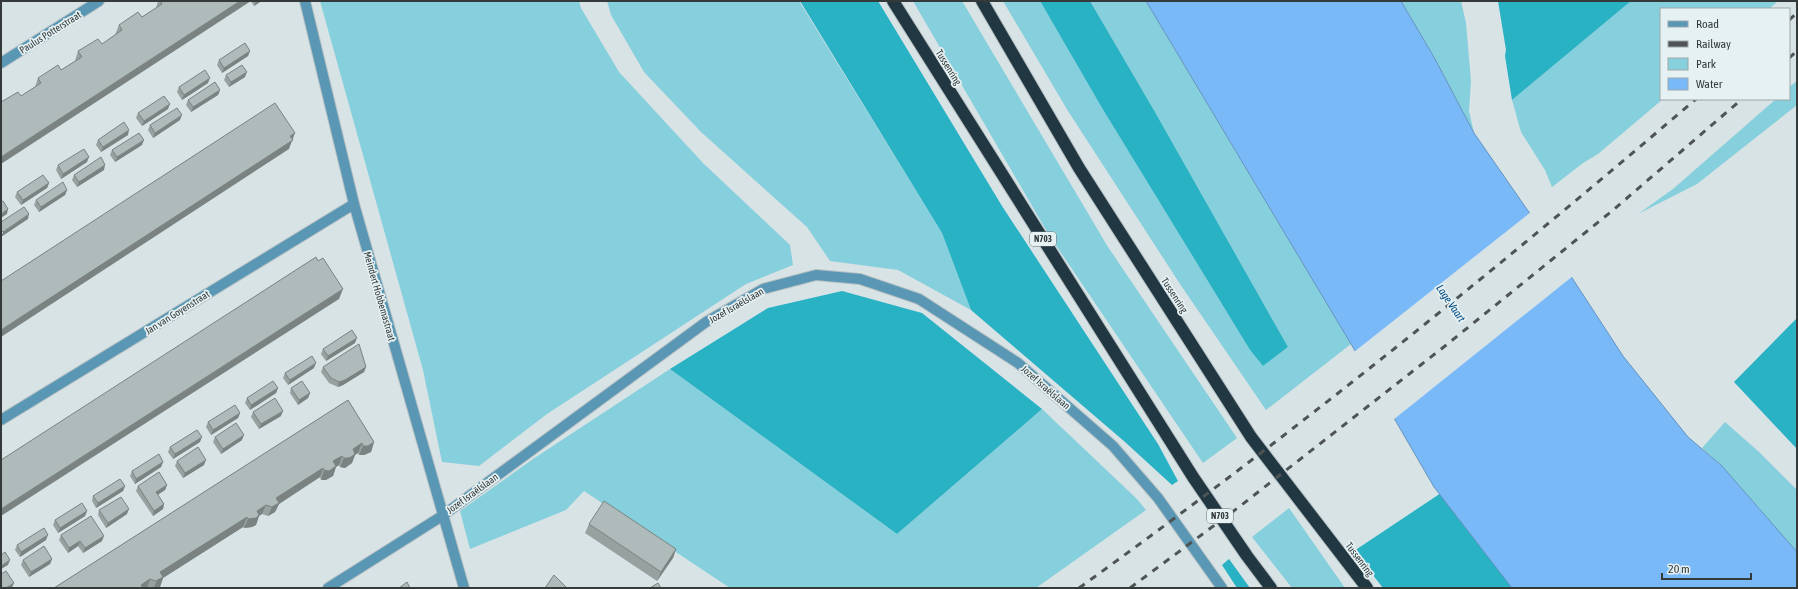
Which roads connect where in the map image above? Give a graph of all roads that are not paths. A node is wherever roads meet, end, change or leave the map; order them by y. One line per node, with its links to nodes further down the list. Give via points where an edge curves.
1 (99, 1): 5 (street, Paulus Potterstraat)
2 (305, 1): 6 (street, Meindert Hobbemastraat)
3 (893, 1): 12 (highway, Tussenring / N703, via 1192,477)
4 (982, 1): 13 (highway, Tussenring, via 1079,168 1251,437)
5 (1, 63)
6 (354, 204): 7 (street, Jan van Goyenstraat); 8 (street, Meindert Hobbemastraat)
7 (1, 420)
8 (442, 516): 9 (street, Jozef Israëlslaan); 10 (street, Meindert Hobbemastraat); 11 (street, Jozef Israëlslaan, via 706,322 763,289 816,275 852,278 919,299 1018,363 1113,446 1158,498)
9 (328, 588)
10 (464, 588)
11 (1222, 588)
12 (1271, 588)
13 (1367, 588)

